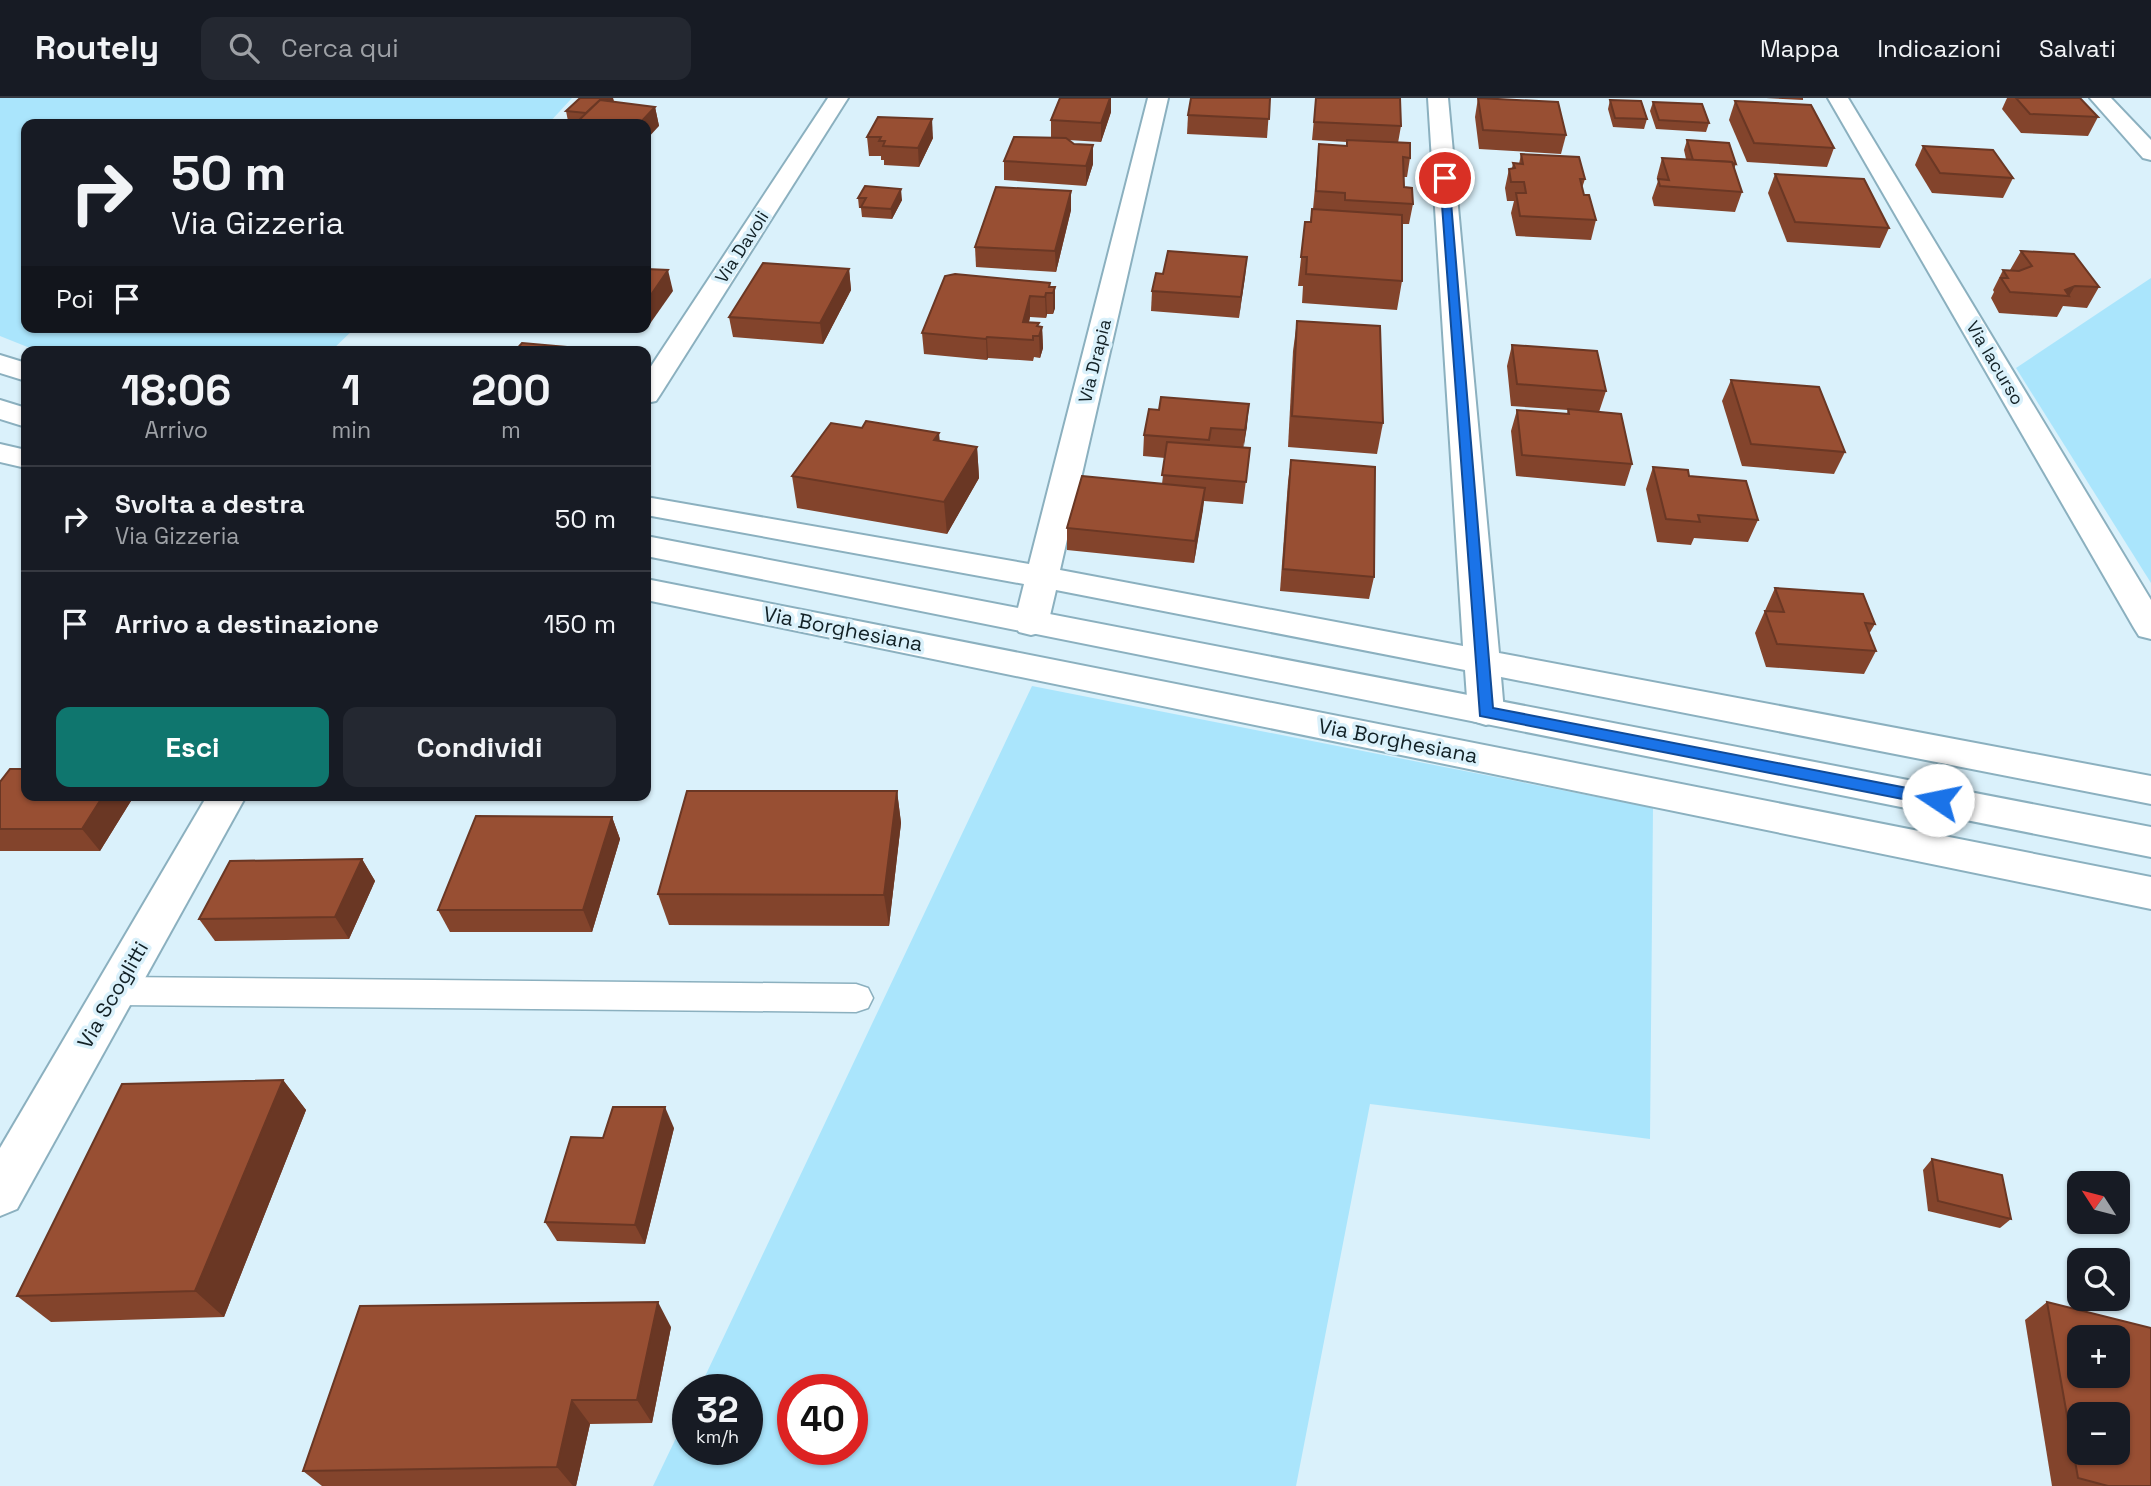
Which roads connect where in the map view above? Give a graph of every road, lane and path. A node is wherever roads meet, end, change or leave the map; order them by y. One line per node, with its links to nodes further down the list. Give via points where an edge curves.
1 (838, 98): 9 (street, Via Davoli)
2 (1158, 98): 14 (street, Via Drapia)
3 (1438, 98): 18 (street)
4 (1838, 98): 17 (street, Via Iacurso)
5 (2099, 98): 6 (street)
6 (2151, 153)
7 (0, 363): 8 (street)
8 (21, 371)
9 (651, 388)
10 (0, 409): 11 (street)
11 (21, 416)
12 (651, 507): 14 (street)
13 (651, 547): 16 (street, Via Borghesiana)
14 (1042, 577): 16 (street, Via Drapia); 18 (street)
15 (651, 590): 23 (street, Via Borghesiana)
16 (1031, 624): 19 (street, Via Borghesiana)
17 (2151, 628)
18 (1482, 662): 19 (street); 20 (street)
19 (1486, 712): 22 (street, Via Borghesiana)
20 (2151, 790)
21 (224, 801): 24 (street, Via Scoglitti)
22 (2151, 842)
23 (2151, 893)
24 (116, 991): 25 (lane); 26 (street, Via Scoglitti)
25 (856, 998)
26 (0, 1193)

